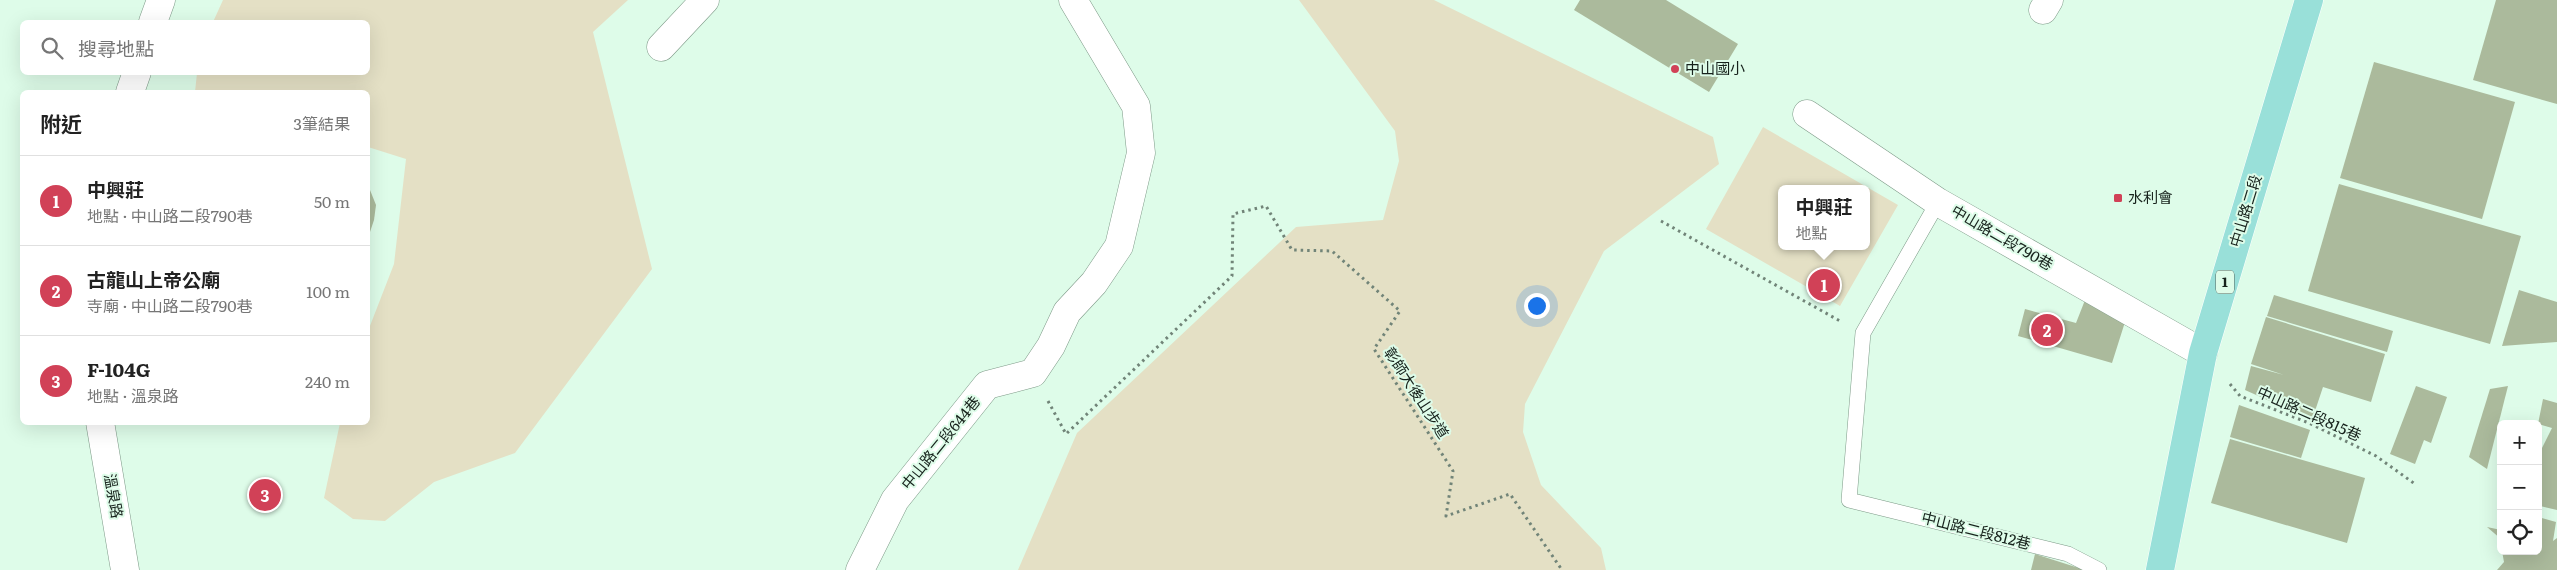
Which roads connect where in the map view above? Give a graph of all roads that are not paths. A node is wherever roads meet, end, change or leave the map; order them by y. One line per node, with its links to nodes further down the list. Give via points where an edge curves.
1 (160, 0): 5 (street)
2 (705, 0): 6 (street)
3 (1073, 0): 14 (street, 中山路二段644巷, via 1136,106 1141,152 1120,246 1094,283 1067,312 1033,374 987,385 895,500)
4 (2310, 0): 11 (main road, 中山路二段 / 1)
5 (154, 20)
6 (661, 47)
7 (135, 75): 8 (street)
8 (131, 90)
9 (1807, 114): 10 (street, 中山路二段790巷)
10 (1938, 202): 11 (street, 中山路二段790巷); 15 (lane, 中山路二段812巷, via 1863,333 1849,500 2068,554)
11 (2203, 353): 16 (main road, 中山路二段 / 1)
12 (101, 425): 13 (street, 溫泉路)
13 (125, 570)
14 (860, 570)
15 (2099, 570)
16 (2160, 570)

